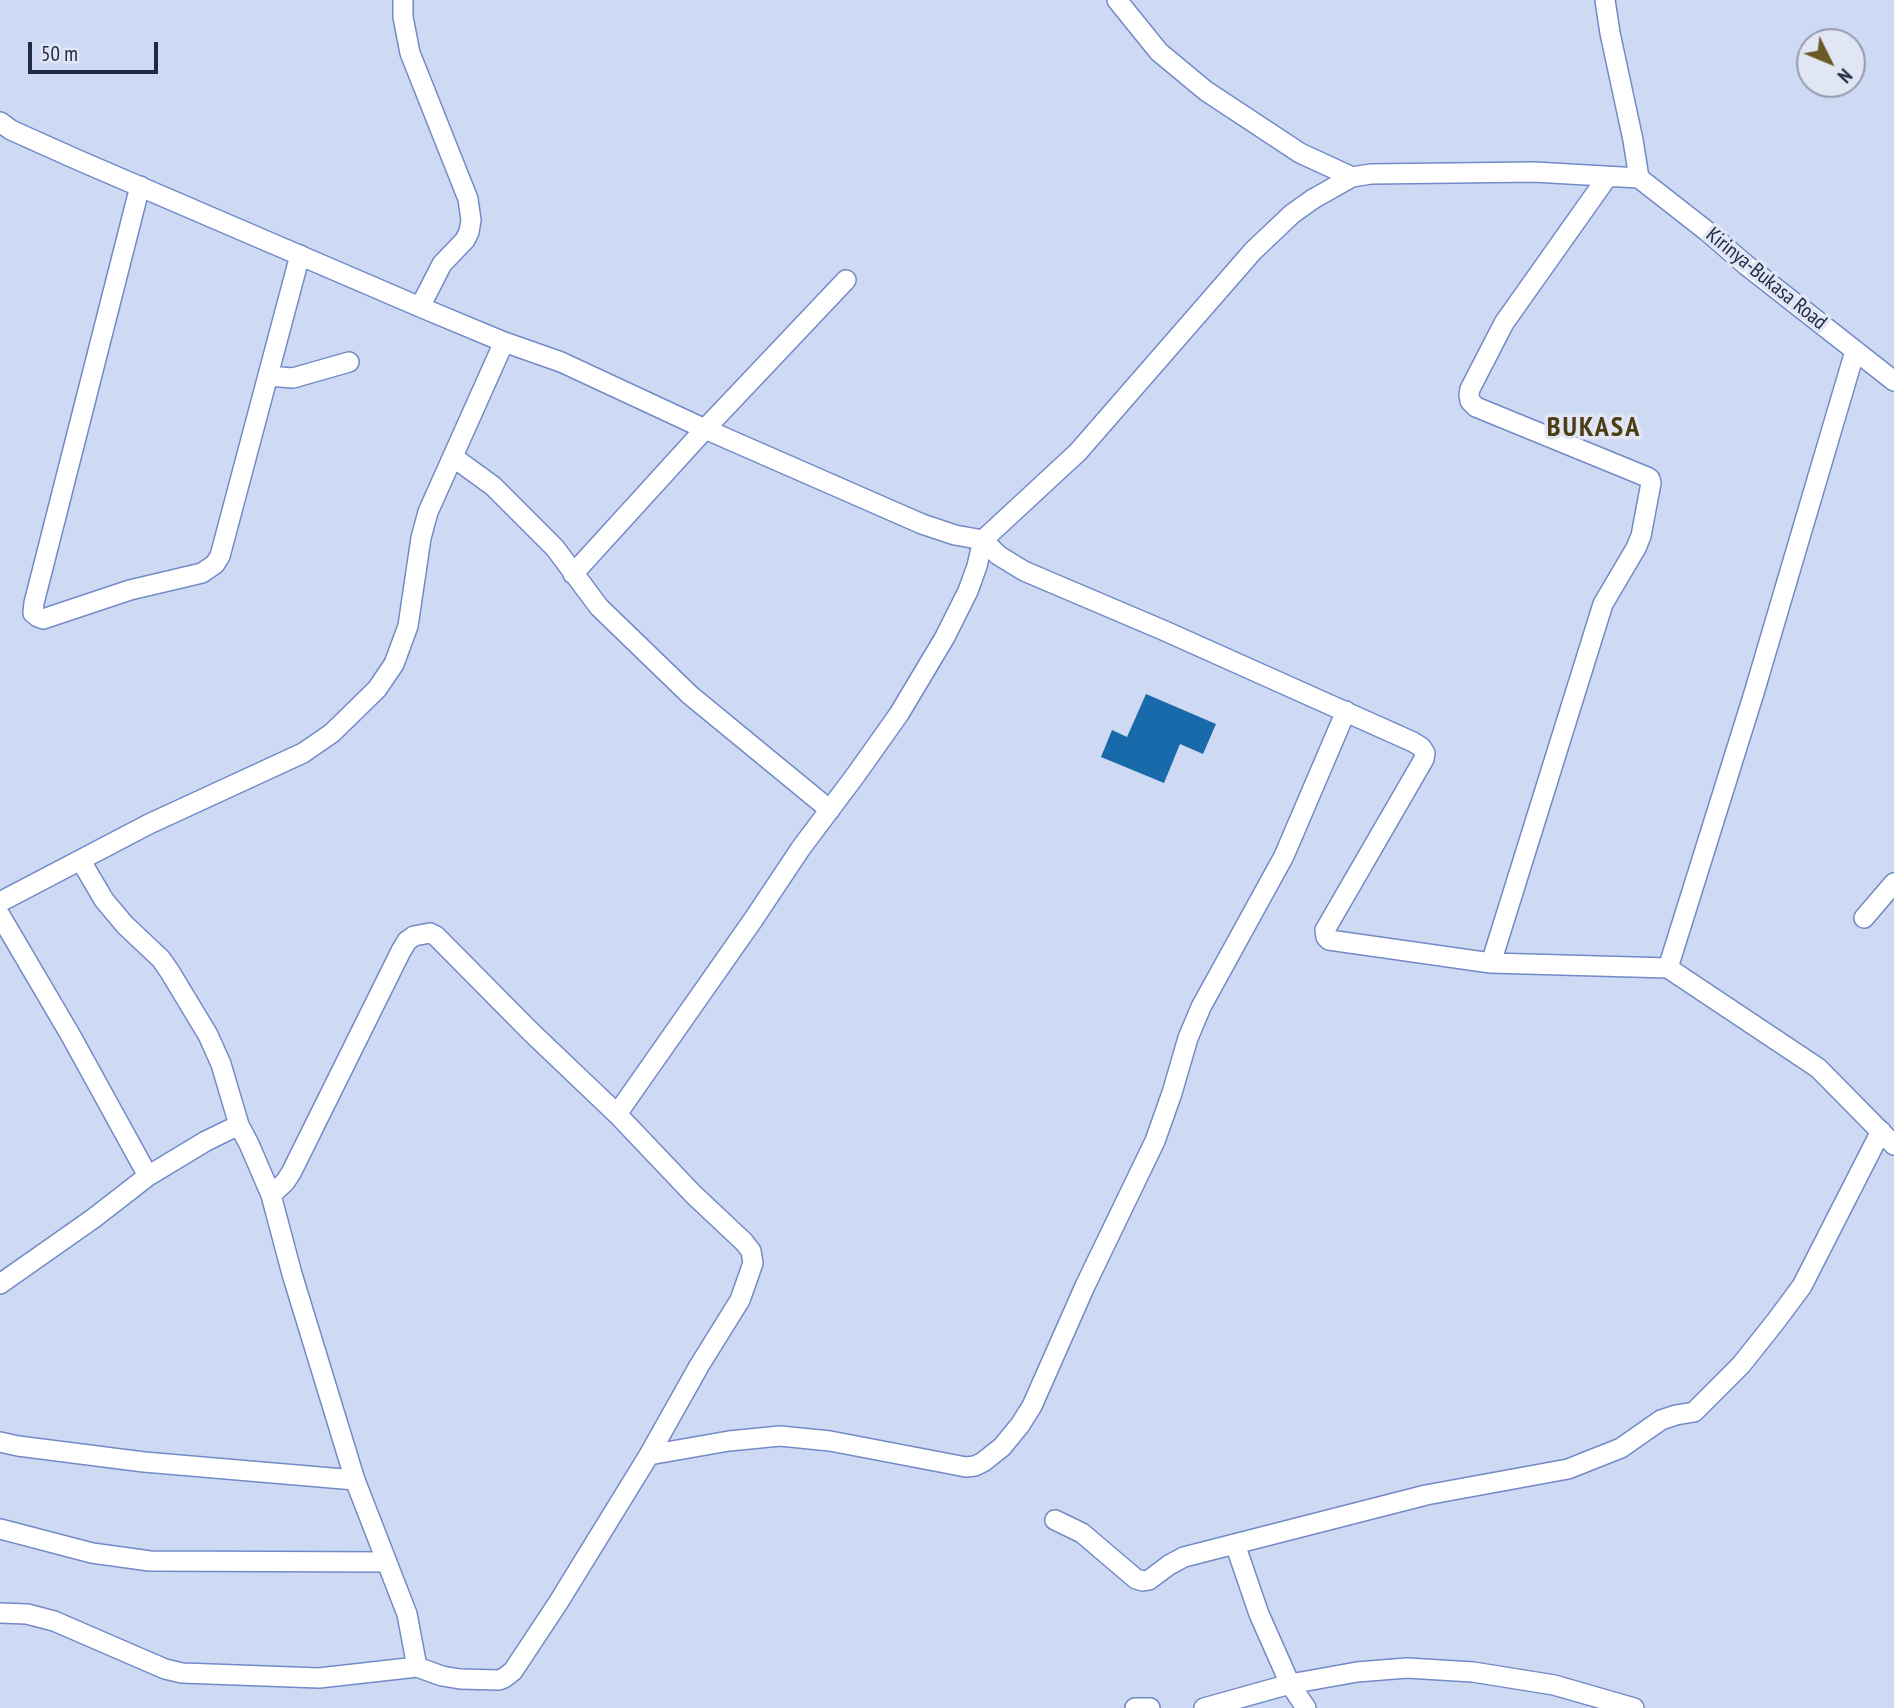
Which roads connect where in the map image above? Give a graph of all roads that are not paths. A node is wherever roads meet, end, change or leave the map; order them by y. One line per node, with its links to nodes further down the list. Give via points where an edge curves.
1 (404, 0): 11 (street, via 410,53 468,199 471,220 465,240 442,264)
2 (1117, 0): 6 (street, via 1160,52 1206,92 1300,153)
3 (1605, 0): 7 (street)
4 (0, 122): 8 (street)
5 (1608, 176): 6 (street, via 1534,172); 7 (street); 28 (street, via 1504,323 1469,395 1476,407 1647,477 1651,483 1641,536 1603,604)
6 (1352, 177): 19 (street, via 1292,214 1253,251 1078,452)
7 (1639, 178): 13 (street, Kirinya-Bukasa Road)
8 (140, 186): 9 (street); 15 (street, via 34,603 36,616 43,619 130,590 202,573 215,564)
9 (300, 255): 11 (street); 15 (street)
10 (846, 280): 17 (street)
11 (420, 307): 12 (street)
12 (504, 342): 17 (street, via 561,362); 18 (street)
13 (1855, 351): 16 (street, Kirinya-Bukasa Road); 29 (street)
14 (349, 362): 15 (street, via 293,378)
15 (268, 376)
16 (1894, 381)
17 (705, 429): 19 (street, via 922,524); 20 (street)
18 (453, 457): 20 (street, via 493,486 555,548); 23 (street, via 428,512 408,626 394,664 358,709 303,753)
19 (983, 540): 21 (street, via 1024,571); 22 (street, via 968,591 946,637 900,714)
20 (573, 574): 22 (street, via 618,627 690,695)
21 (1346, 712): 28 (street, via 1413,742 1425,753 1325,930 1326,937); 37 (street, via 1284,856 1201,1007 1155,1141 1032,1406 1002,1447 983,1462 966,1467 780,1436)
22 (830, 810): 30 (street)
23 (80, 861): 25 (street); 31 (street, via 104,900 170,972 208,1035)
24 (1894, 883): 27 (street)
25 (0, 902)
26 (0, 915): 33 (street)
27 (1864, 918)
28 (1491, 962): 29 (street)
29 (1668, 968): 32 (street, via 1818,1068)
30 (617, 1114): 34 (street, via 436,936 422,933 407,941 401,951 291,1173); 37 (street, via 744,1242 753,1263 740,1300)
31 (239, 1125): 33 (street); 34 (street)
32 (1888, 1138): 41 (street, via 1802,1286 1741,1365 1694,1412 1669,1416 1621,1447 1568,1469 1426,1495)
33 (148, 1176): 35 (street)
34 (271, 1195): 38 (street)
35 (0, 1284)
36 (0, 1442): 38 (street, via 144,1462)
37 (649, 1455): 44 (street, via 511,1674 499,1680 460,1679)
38 (355, 1480): 42 (street)
39 (1055, 1520): 41 (street, via 1082,1533 1143,1581 1184,1557)
40 (0, 1529): 42 (street, via 92,1553 150,1561)
41 (1235, 1544): 45 (street)
42 (387, 1562): 44 (street, via 407,1614)
43 (0, 1613): 44 (street, via 54,1621 182,1673 319,1678)
44 (417, 1667)
45 (1290, 1684): 48 (street); 49 (street); 50 (street, via 1357,1671 1473,1672 1554,1685)
46 (1135, 1708): 47 (street)
47 (1150, 1708)
48 (1208, 1708)
49 (1306, 1708)
50 (1633, 1708)

